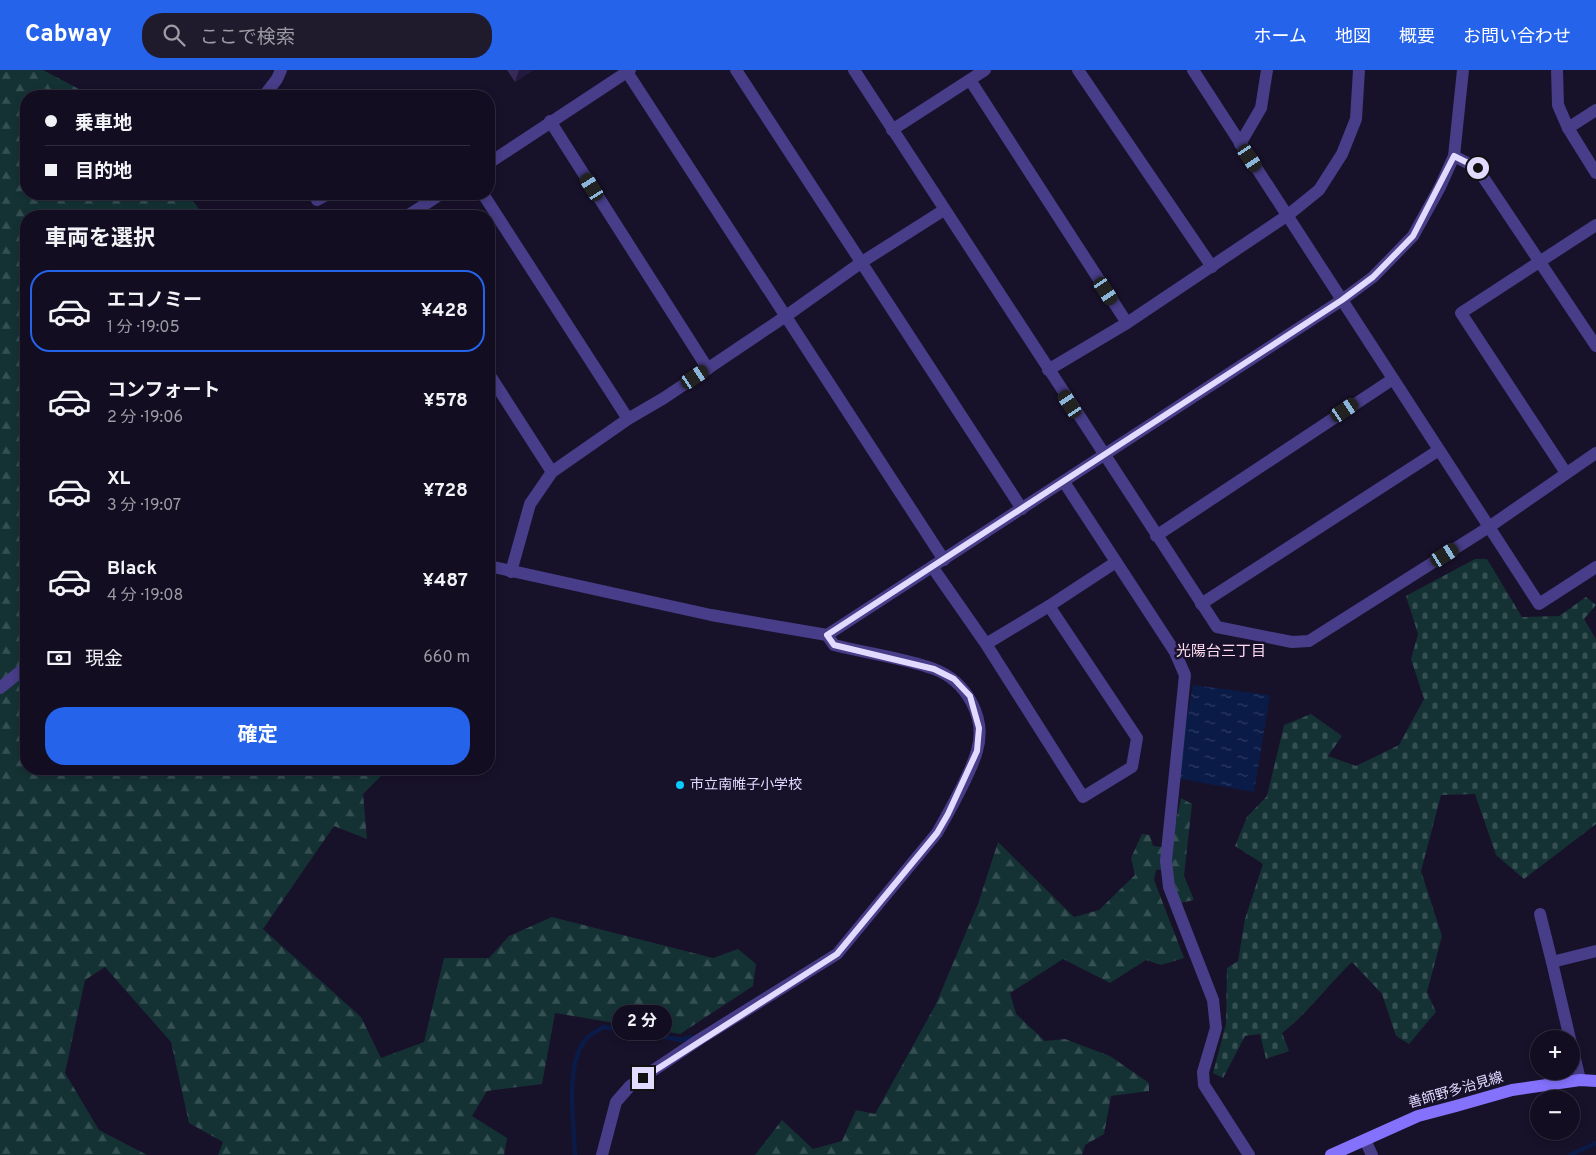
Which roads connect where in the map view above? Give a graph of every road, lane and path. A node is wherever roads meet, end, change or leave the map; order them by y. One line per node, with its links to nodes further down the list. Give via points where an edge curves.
1 (281, 70): 13 (street)
2 (736, 70): 28 (street)
3 (854, 70): 17 (street)
4 (986, 70): 12 (street)
5 (1078, 70): 30 (street)
6 (1193, 70): 18 (street)
7 (1267, 70): 18 (street, via 1261,108)
8 (1359, 70): 26 (street, via 1356,119 1342,154 1319,190)
9 (1463, 70): 19 (street)
10 (1557, 70): 16 (street, via 1558,105)
11 (628, 71): 15 (street); 32 (street)
12 (970, 80): 17 (street); 33 (street)
13 (269, 90)
14 (1596, 110): 16 (street)
15 (550, 122): 20 (street); 35 (street)
16 (1568, 128): 21 (street)
17 (892, 130): 24 (street)
18 (1240, 144): 26 (street)
19 (1454, 156): 29 (street, via 1478,168); 31 (street, via 1413,236 1373,277)
20 (495, 159)
21 (1596, 174)
22 (432, 200): 23 (street)
23 (417, 210)
24 (944, 210): 28 (street); 36 (street)
25 (495, 213): 39 (street)
26 (1288, 215): 30 (street); 31 (street)
27 (1596, 225): 29 (street)
28 (862, 262): 32 (street); 46 (street)
29 (1540, 262): 34 (street); 44 (street, via 1461,313)
30 (1212, 267): 33 (street)
31 (1342, 300): 37 (street); 42 (street)
32 (786, 316): 35 (street); 49 (street)
33 (1127, 324): 36 (street)
34 (1595, 342)
35 (708, 369): 39 (street)
36 (1048, 370): 42 (street)
37 (1392, 379): 40 (street); 48 (street)
38 (495, 383): 43 (street)
39 (628, 419): 43 (street)
40 (1439, 450): 47 (street); 55 (street)
41 (1596, 453): 44 (street)
42 (1104, 457): 45 (street); 48 (street)
43 (552, 472): 54 (street, via 530,504)
44 (1566, 473): 47 (street)
45 (1064, 482): 46 (street); 50 (street)
46 (1022, 509): 49 (street)
47 (1489, 527): 51 (street, via 1539,604); 55 (street, via 1308,641 1292,642 1217,627)
48 (1156, 536): 55 (street)
49 (944, 560): 53 (street)
50 (1116, 562): 56 (street); 69 (street, via 1174,652 1185,675 1166,861 1168,887 1213,1000 1216,1028 1204,1067 1204,1084)
51 (1596, 567)
52 (495, 568): 54 (street)
53 (933, 568): 57 (street); 58 (street)
54 (511, 572): 57 (street, via 711,615)
55 (1202, 604)
56 (1049, 606): 58 (street); 58 (street, via 1137,738 1132,767 1083,797)
57 (827, 635): 68 (street, via 834,645 934,669 954,679 970,696 979,728 977,751 937,833 837,954 630,1086 616,1102)
58 (986, 644)
59 (20, 672): 60 (street)
60 (0, 688)
61 (1540, 914): 63 (street)
62 (1596, 952): 63 (street)
63 (1552, 962): 64 (street)
64 (1569, 1030)
65 (1580, 1080): 66 (main road, 善師野多治見線); 67 (main road, 善師野多治見線, via 1512,1090 1418,1116)
66 (1596, 1081)
67 (1365, 1140): 70 (main road, 善師野多治見線); 71 (street)
68 (602, 1155)
69 (1249, 1155)
70 (1332, 1155)
71 (1372, 1155)

